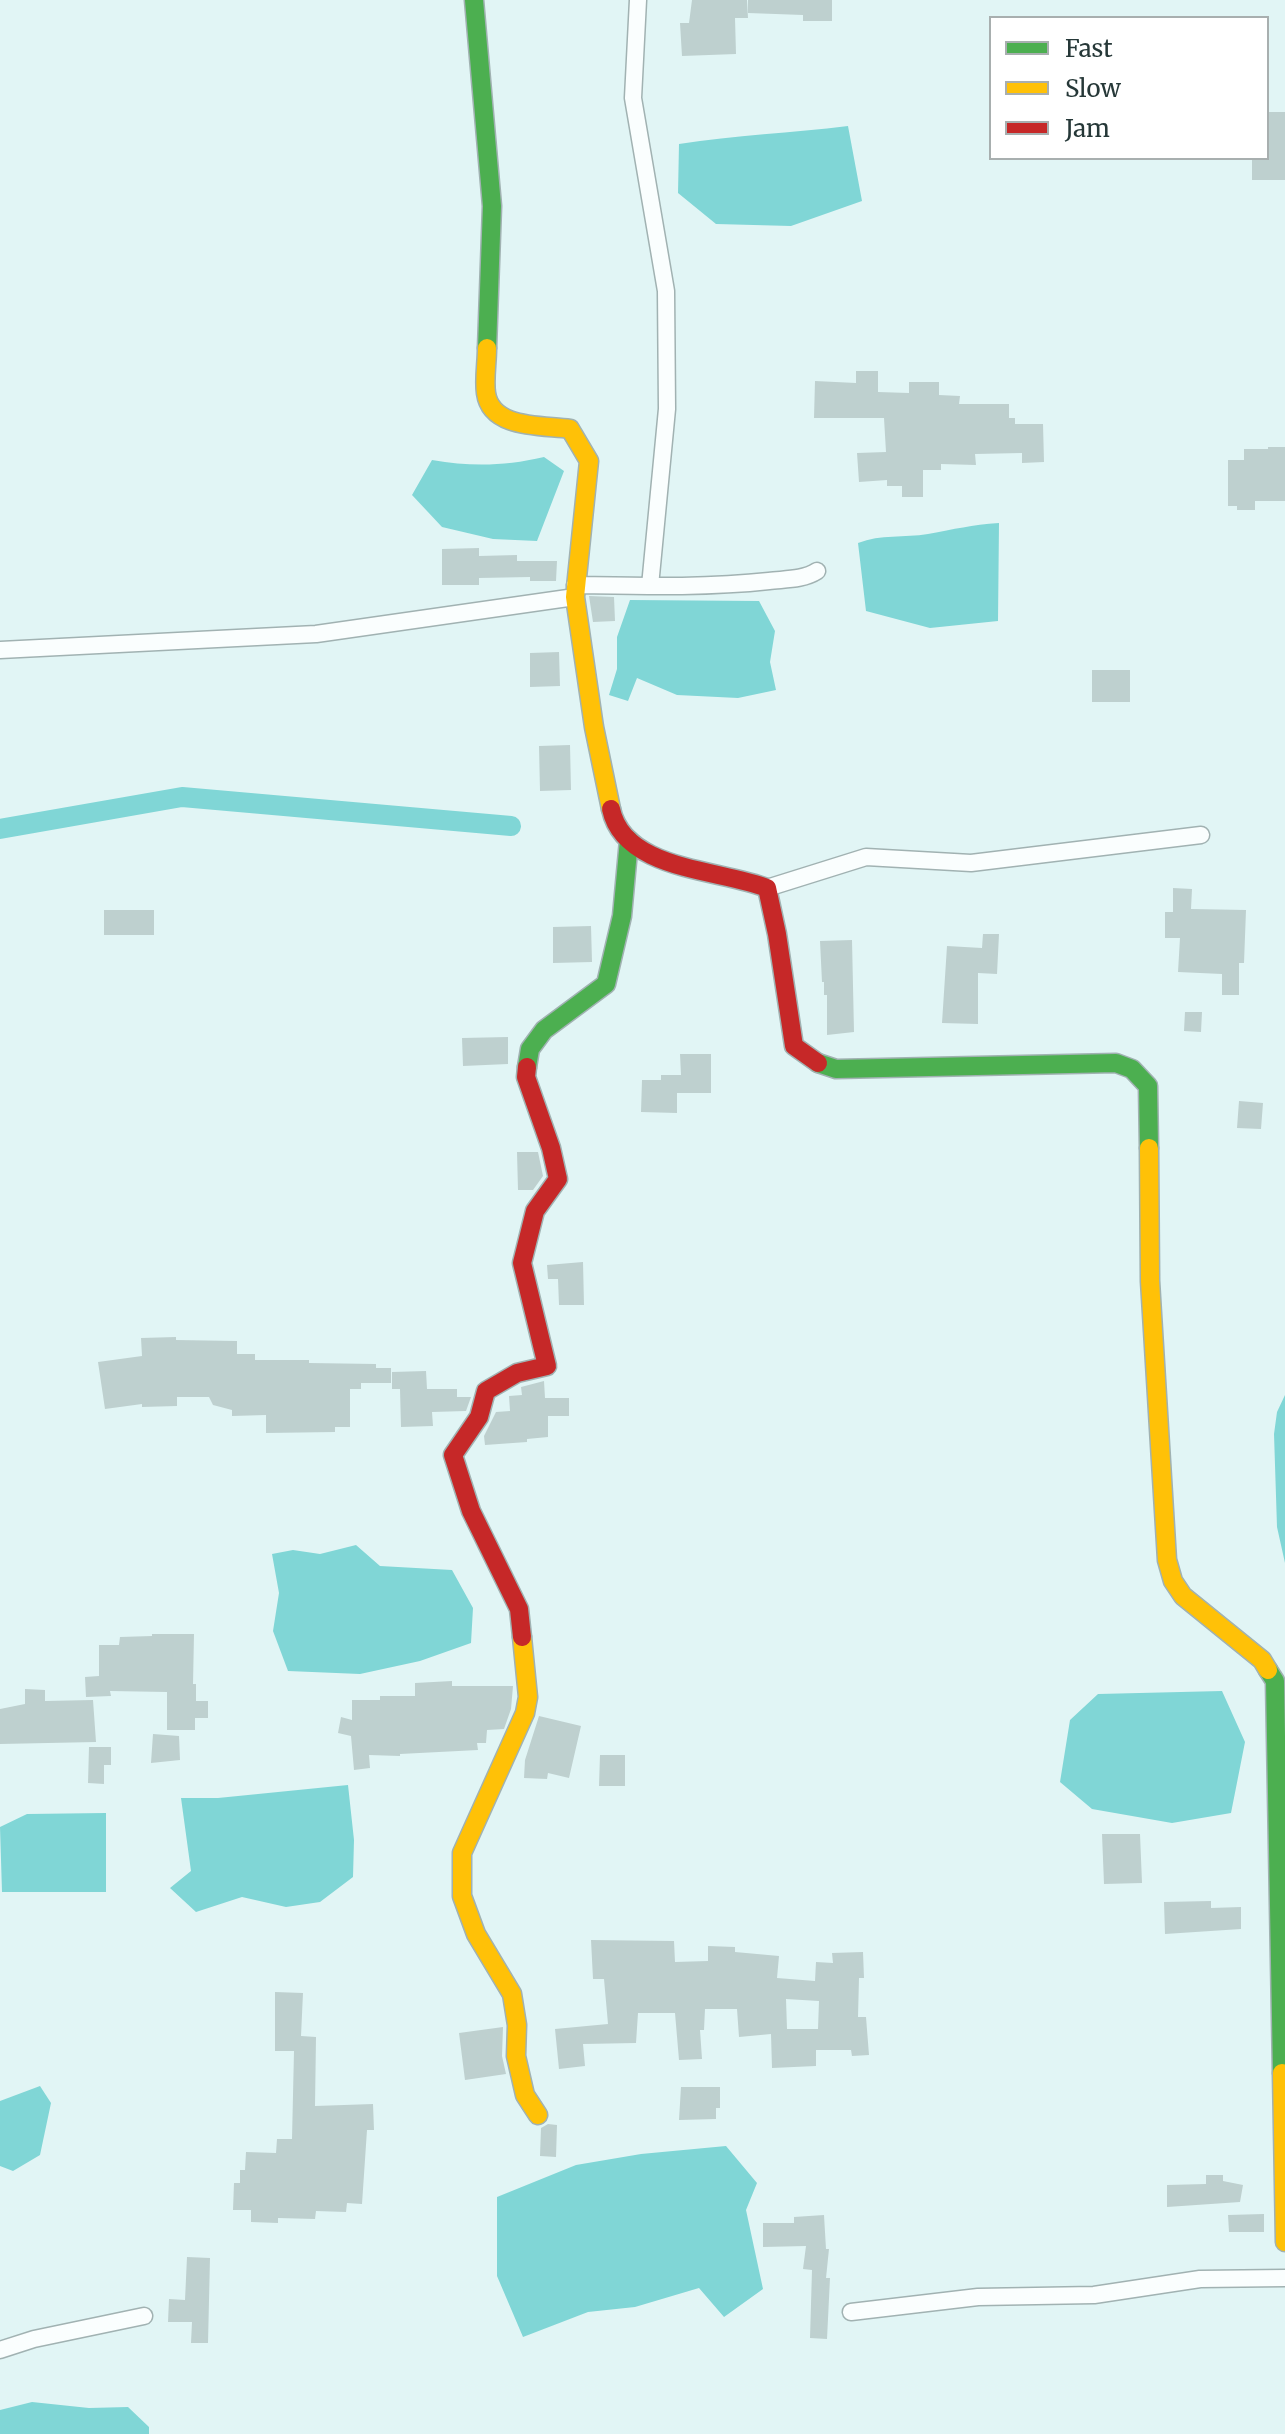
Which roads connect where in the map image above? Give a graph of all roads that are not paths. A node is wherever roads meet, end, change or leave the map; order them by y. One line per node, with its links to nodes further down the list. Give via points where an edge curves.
1 (474, 0): 5 (street, via 492,206 486,393 492,411 506,420 570,429 589,461)
2 (638, 0): 4 (street, via 633,98 666,291 667,409)
3 (817, 571): 4 (street, via 808,577 750,583)
4 (650, 586): 5 (street)
5 (575, 591): 6 (street, via 316,634); 8 (street, via 613,819)
6 (0, 650)
7 (1201, 835): 9 (street, via 971,863 866,857)
8 (629, 840): 9 (street, via 665,863); 10 (street, via 622,916 606,984 544,1030 530,1049 526,1077 558,1179 535,1211 522,1263 547,1366 517,1373 486,1391 486,1404 474,1428 453,1455 471,1511 519,1609 528,1697 512,1746 462,1853 462,1896 476,1934 512,1994 516,2056 525,2095)
9 (767, 888): 11 (street, via 794,1046 813,1062 836,1069 1116,1063 1132,1069 1148,1086 1150,1281 1167,1560 1183,1596 1262,1660 1275,1681)
10 (538, 2115)
11 (1285, 2242)
12 (1285, 2278): 13 (street, via 1200,2279 1094,2295 978,2297)
13 (851, 2312)
14 (144, 2316): 15 (street)
15 (0, 2350)

